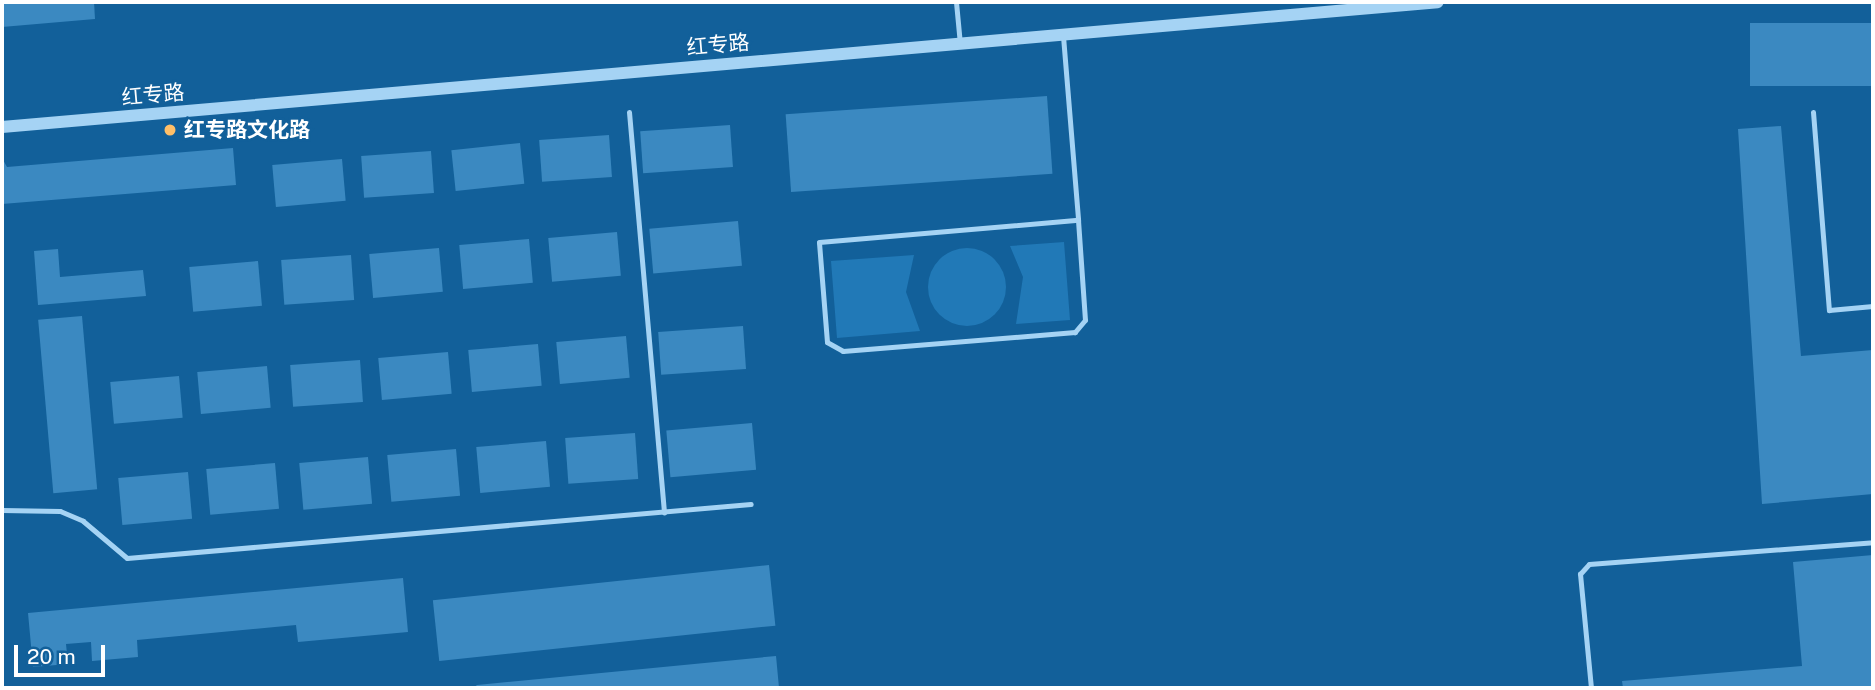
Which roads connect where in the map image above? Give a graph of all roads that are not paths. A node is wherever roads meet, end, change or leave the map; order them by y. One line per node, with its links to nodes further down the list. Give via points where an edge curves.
1 (957, 2): 4 (lane)
2 (1438, 2): 3 (street, 红专路)
3 (1063, 35): 4 (street, 红专路); 8 (lane)
4 (960, 44): 7 (street, 红专路)
5 (629, 112): 12 (lane)
6 (1813, 112): 9 (lane, via 1829,310)
7 (2, 127)
8 (1077, 220): 8 (lane, via 1085,320 1075,332 844,351 827,342 819,242)
9 (1873, 306)
10 (751, 504): 12 (lane)
11 (2, 510): 12 (lane, via 60,511 83,521 127,558)
12 (664, 512)
13 (1873, 542): 14 (lane, via 1589,564 1580,574)
14 (1591, 688)

